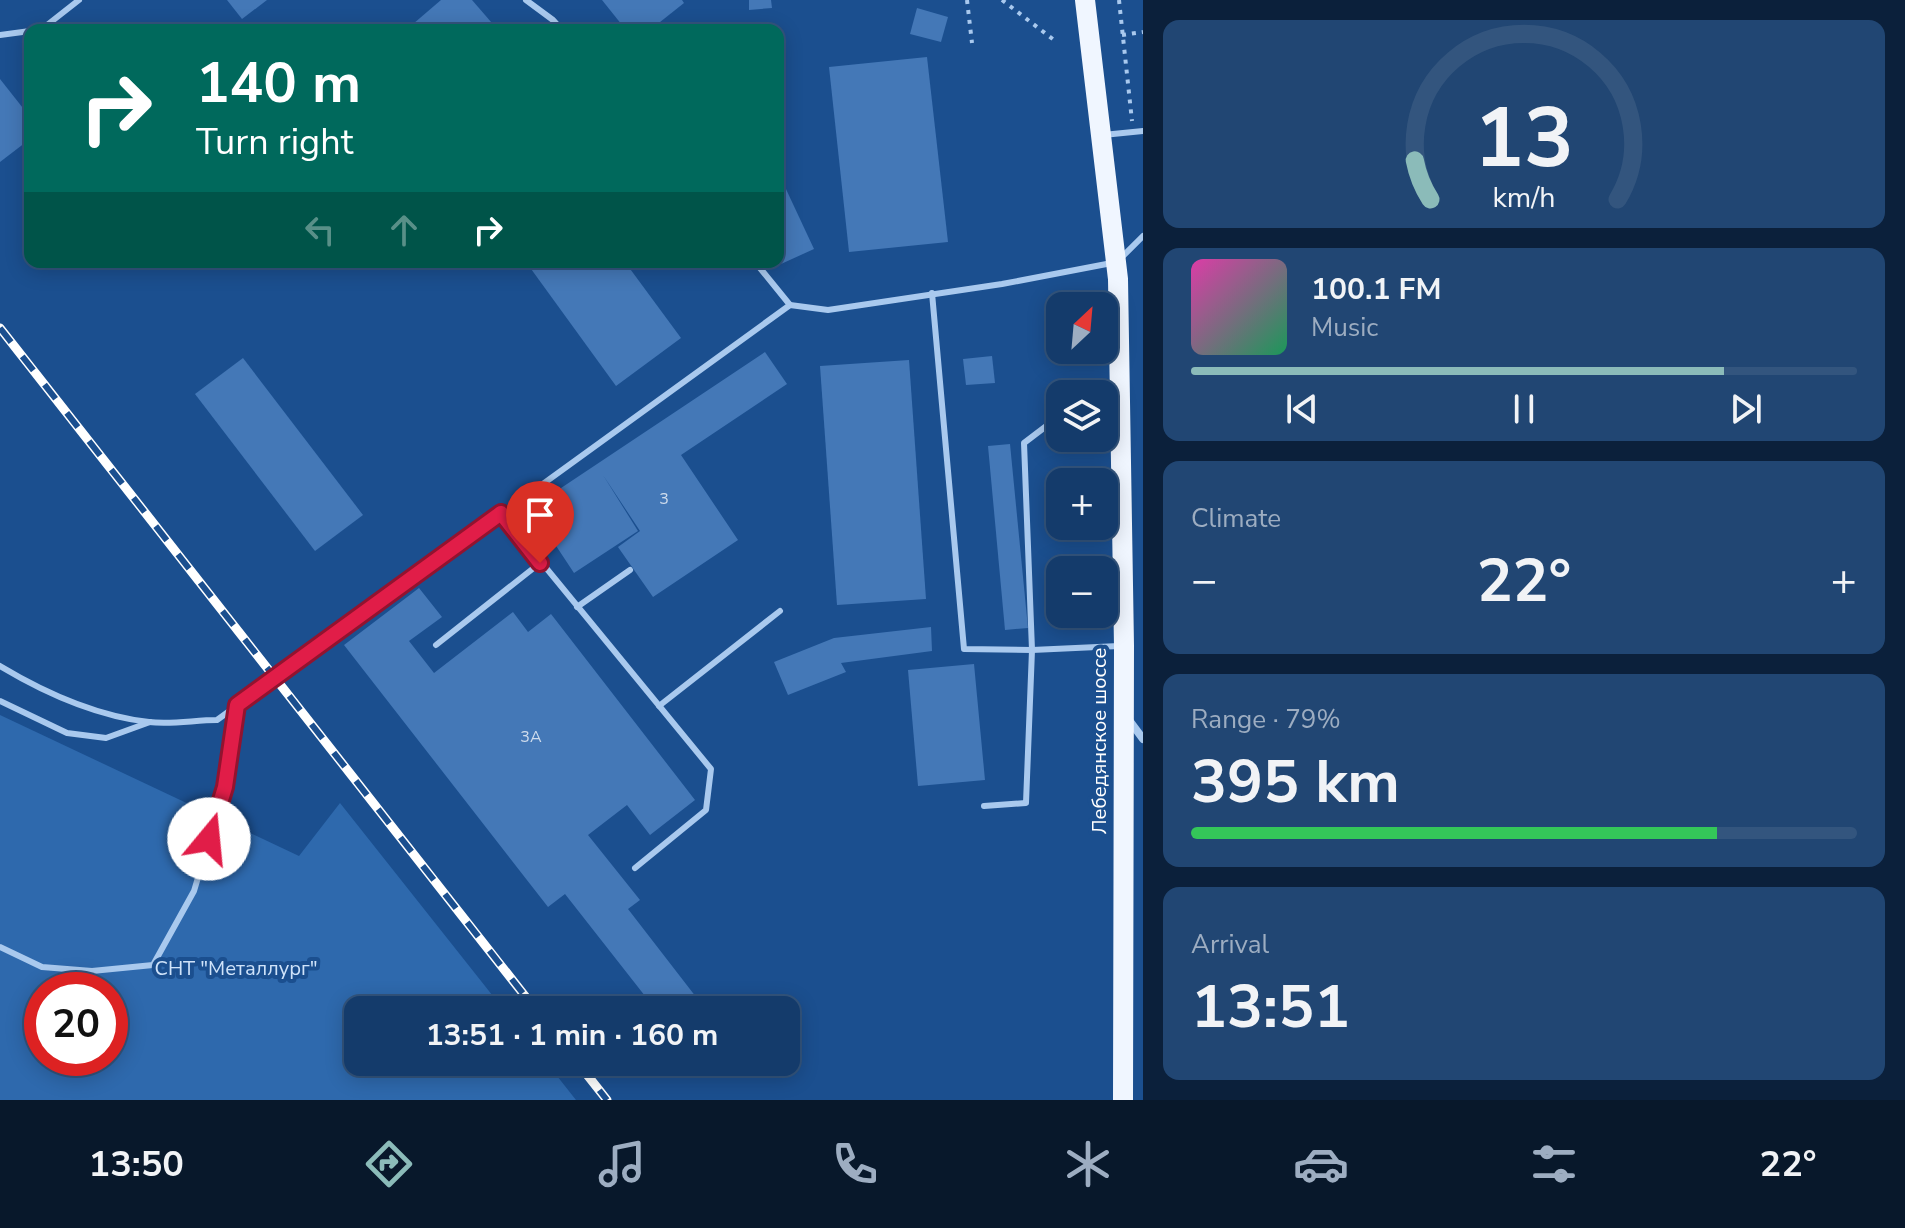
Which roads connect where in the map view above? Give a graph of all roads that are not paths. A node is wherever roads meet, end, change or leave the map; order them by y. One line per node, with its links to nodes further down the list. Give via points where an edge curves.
1 (79, 0): 4 (lane)
2 (526, 0): 5 (lane)
3 (1085, 0): 9 (main road, Лебедянское шоссе)
4 (48, 24)
5 (557, 24)
6 (24, 31): 7 (lane)
7 (0, 35)
8 (1143, 131): 9 (lane)
9 (1100, 135): 11 (main road, Лебедянское шоссе)
10 (1143, 236): 11 (lane)
11 (1117, 262): 13 (lane); 22 (main road, Лебедянское шоссе)
12 (760, 268): 14 (lane)
13 (932, 293): 14 (lane, via 828,310); 23 (lane, via 964,649)
14 (790, 305): 16 (lane)
15 (1046, 426): 23 (lane, via 1024,443)
16 (501, 513): 17 (lane); 26 (lane)
17 (540, 563): 19 (lane); 21 (lane)
18 (630, 570): 19 (lane)
19 (577, 607): 27 (lane)
20 (780, 611): 27 (lane)
21 (436, 645)
22 (1124, 646): 23 (lane); 28 (main road, Лебедянское шоссе)
23 (1032, 650): 31 (lane, via 1026,803)
24 (0, 666): 29 (lane, via 89,708)
25 (0, 701): 29 (lane, via 67,733 106,738)
26 (237, 705): 29 (lane, via 217,720); 33 (lane, via 225,787 194,891 153,965 92,971 42,967)
27 (659, 706): 32 (lane, via 711,769 706,810)
28 (1124, 712): 30 (street); 34 (main road, Лебедянское шоссе)
29 (150, 722)
30 (1143, 739)
31 (984, 806)
32 (635, 868)
33 (0, 947)
34 (1123, 1100)

